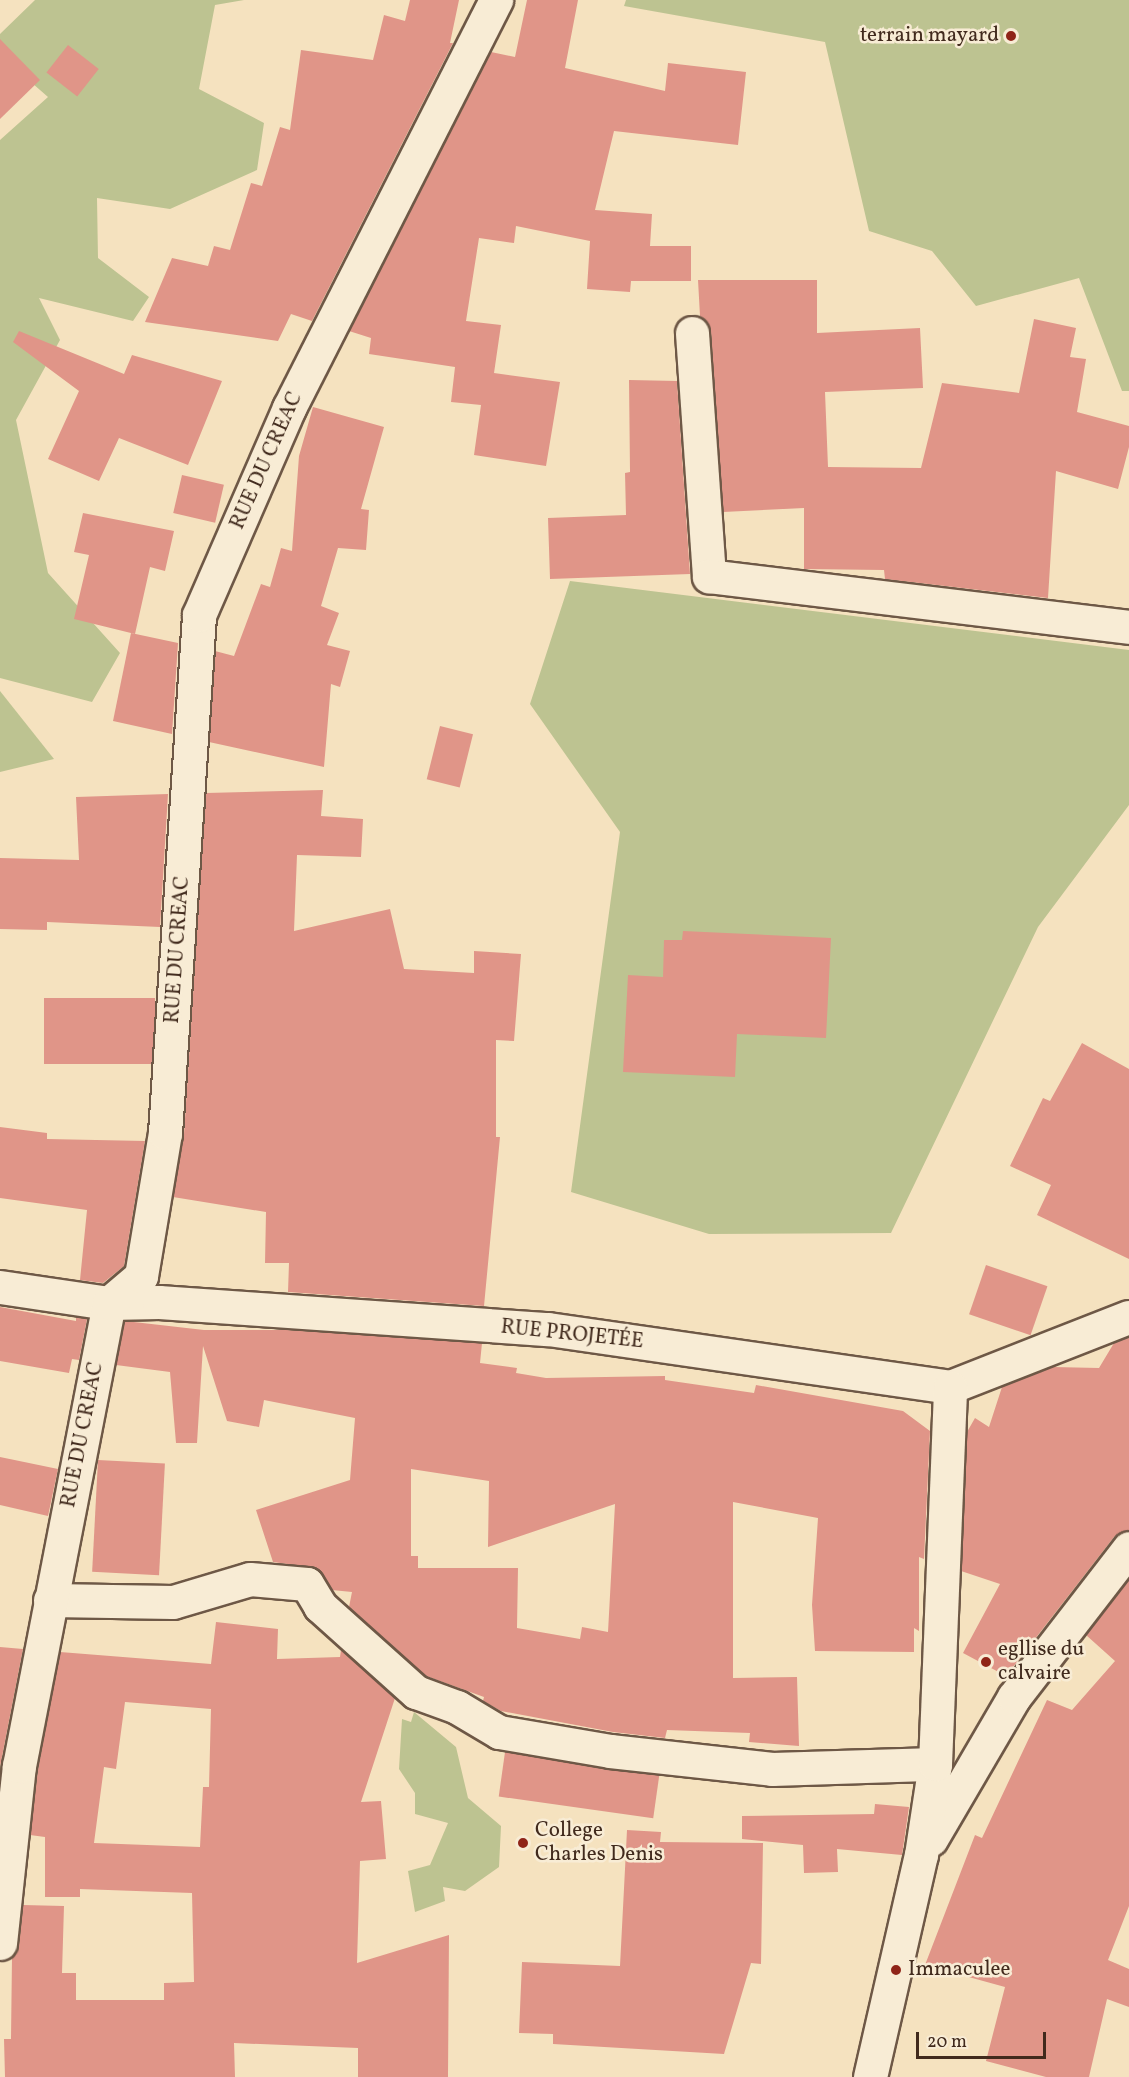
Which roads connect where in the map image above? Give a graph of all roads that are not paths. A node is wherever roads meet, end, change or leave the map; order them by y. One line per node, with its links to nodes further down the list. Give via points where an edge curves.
1 (496, 0): 5 (street, RUE DU CREAC, via 289,408 199,615 165,1133 141,1276)
2 (692, 333): 3 (street, via 709,576)
3 (1129, 627)
4 (0, 1287): 5 (street, RUE PROJETÉE)
5 (109, 1303): 7 (street, RUE PROJETÉE, via 159,1302 548,1329); 9 (street, RUE DU CREAC)
6 (1129, 1317): 7 (street, RUE PROJETÉE)
7 (950, 1386): 10 (street)
8 (1129, 1548): 11 (street, via 1014,1697)
9 (50, 1600): 10 (street, via 173,1602 250,1579 307,1584 320,1606 416,1692 457,1707 499,1732 610,1751 772,1769); 12 (street, RUE DU CREAC, via 19,1766)
10 (935, 1764): 11 (street)
11 (921, 1855): 13 (street)
12 (0, 1943)
13 (870, 2077)

